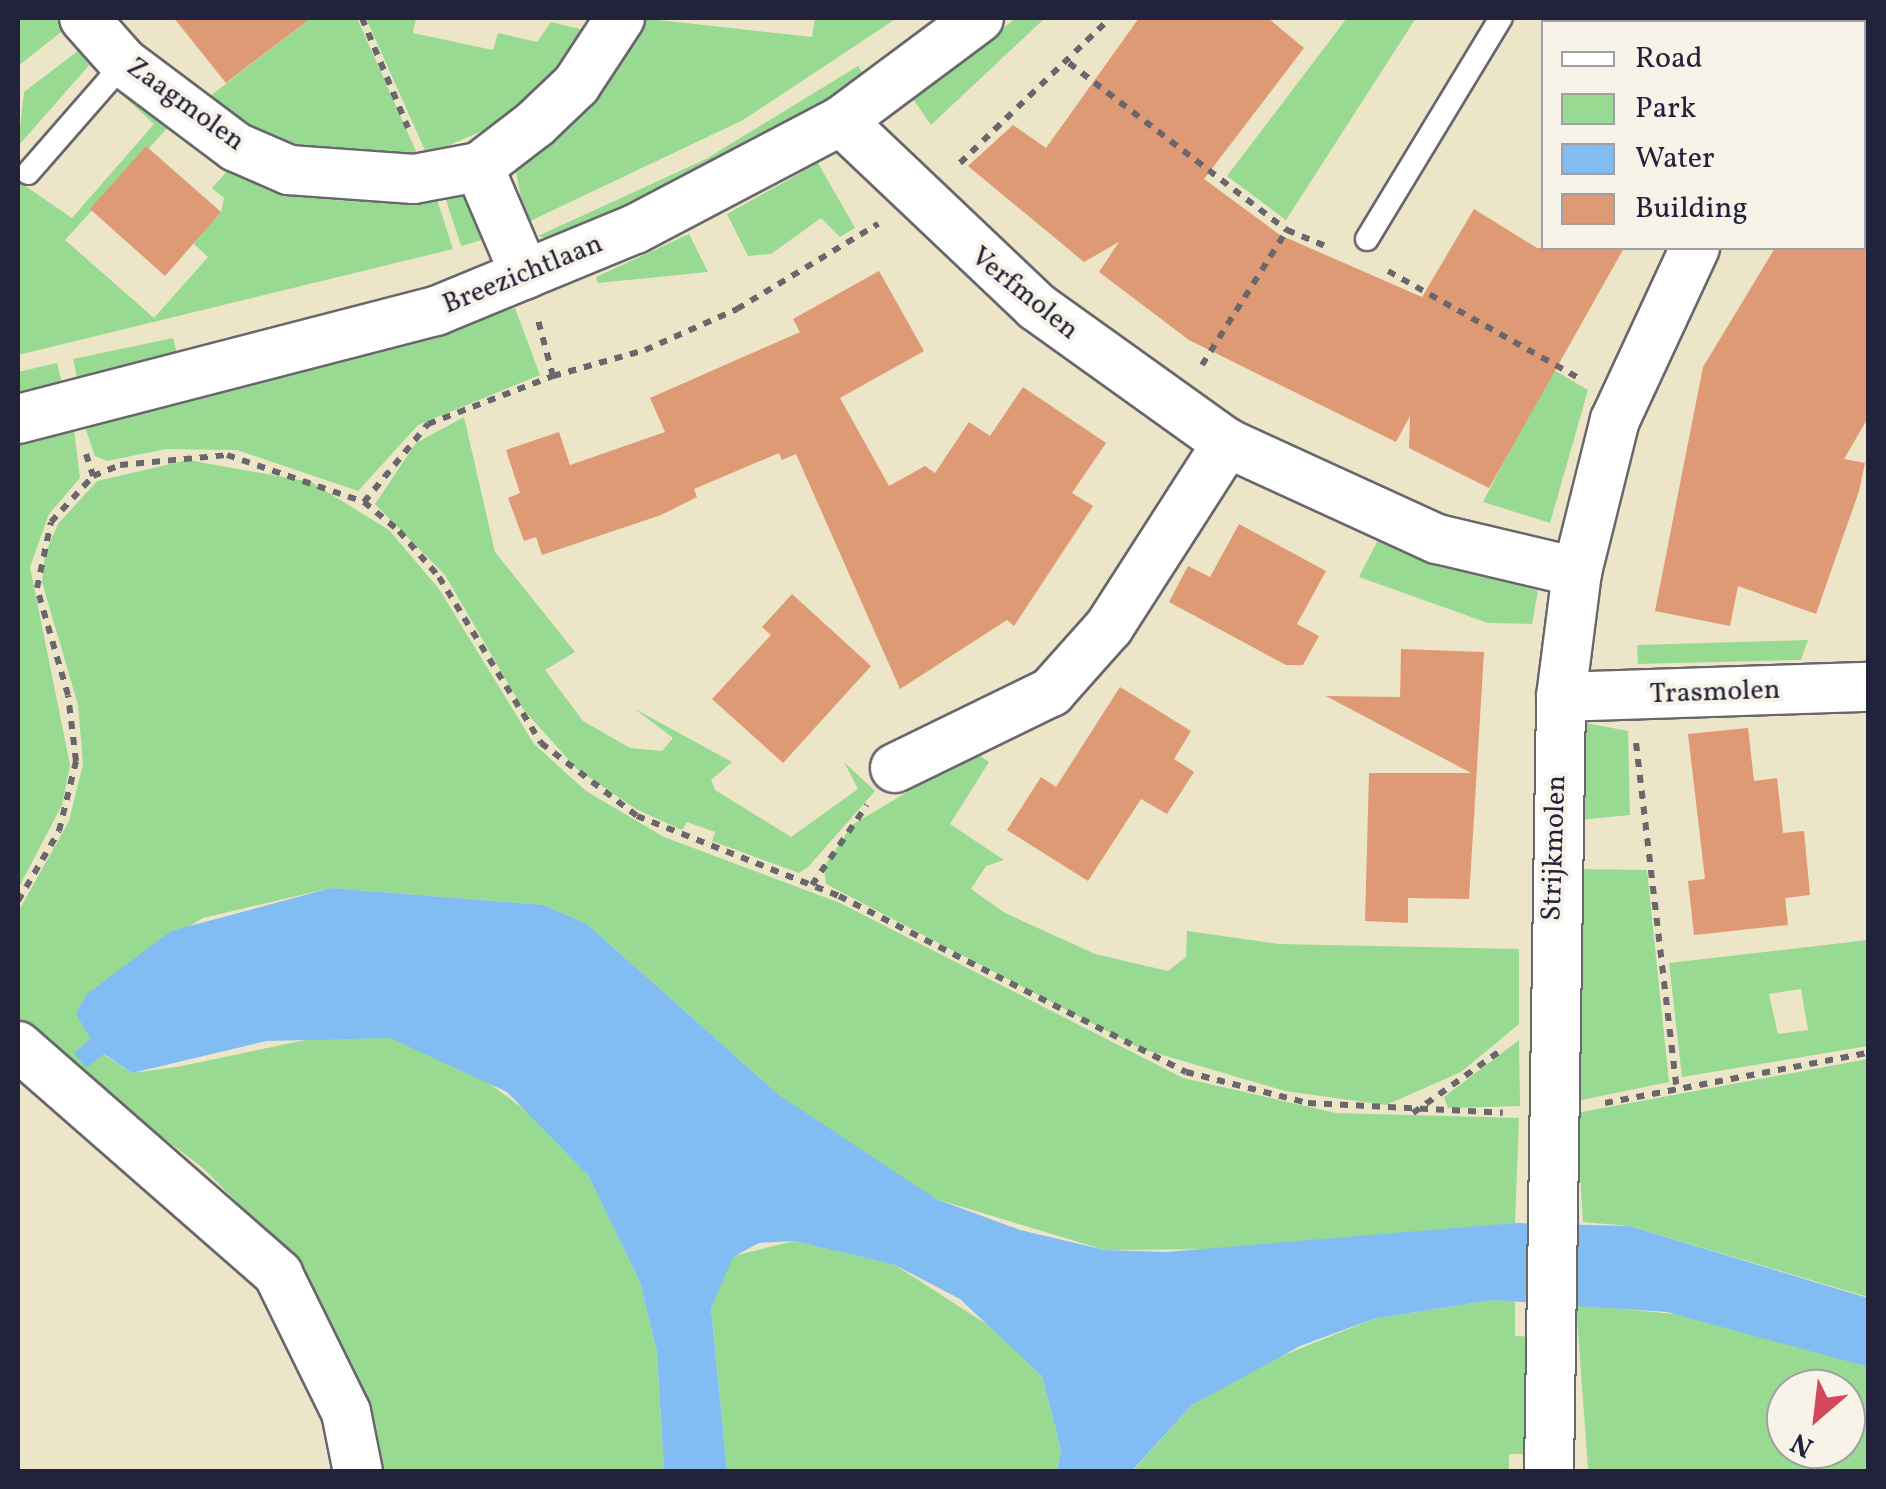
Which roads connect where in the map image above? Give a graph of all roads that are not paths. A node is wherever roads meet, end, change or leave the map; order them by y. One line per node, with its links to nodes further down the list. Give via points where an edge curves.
1 (84, 18): 5 (street, Zaagmolen)
2 (620, 18): 7 (street, Zaagmolen, via 576,84)
3 (979, 18): 6 (street, Breezichtlaan)
4 (1500, 18): 9 (lane)
5 (124, 63): 7 (street, Zaagmolen, via 236,146 289,170 414,180); 8 (lane)
6 (841, 121): 11 (street, Breezichtlaan, via 635,230); 13 (street, Verfmolen, via 915,200 1037,307)
7 (479, 167): 11 (street)
8 (28, 173)
9 (1366, 239)
10 (1694, 250): 14 (street, Strijkmolen, via 1616,420)
11 (525, 274): 12 (street, Breezichtlaan, via 436,310)
12 (18, 420)
13 (1227, 443): 14 (street, Verfmolen, via 1437,539); 17 (street, via 1108,627 1050,692)
14 (1577, 572): 16 (street, Strijkmolen)
15 (1868, 687): 16 (street, Trasmolen)
16 (1561, 697): 20 (street, Strijkmolen, via 1551,1002)
17 (895, 768)
18 (18, 1046): 19 (street, via 278,1274 346,1412)
19 (358, 1472)
20 (1549, 1472)

